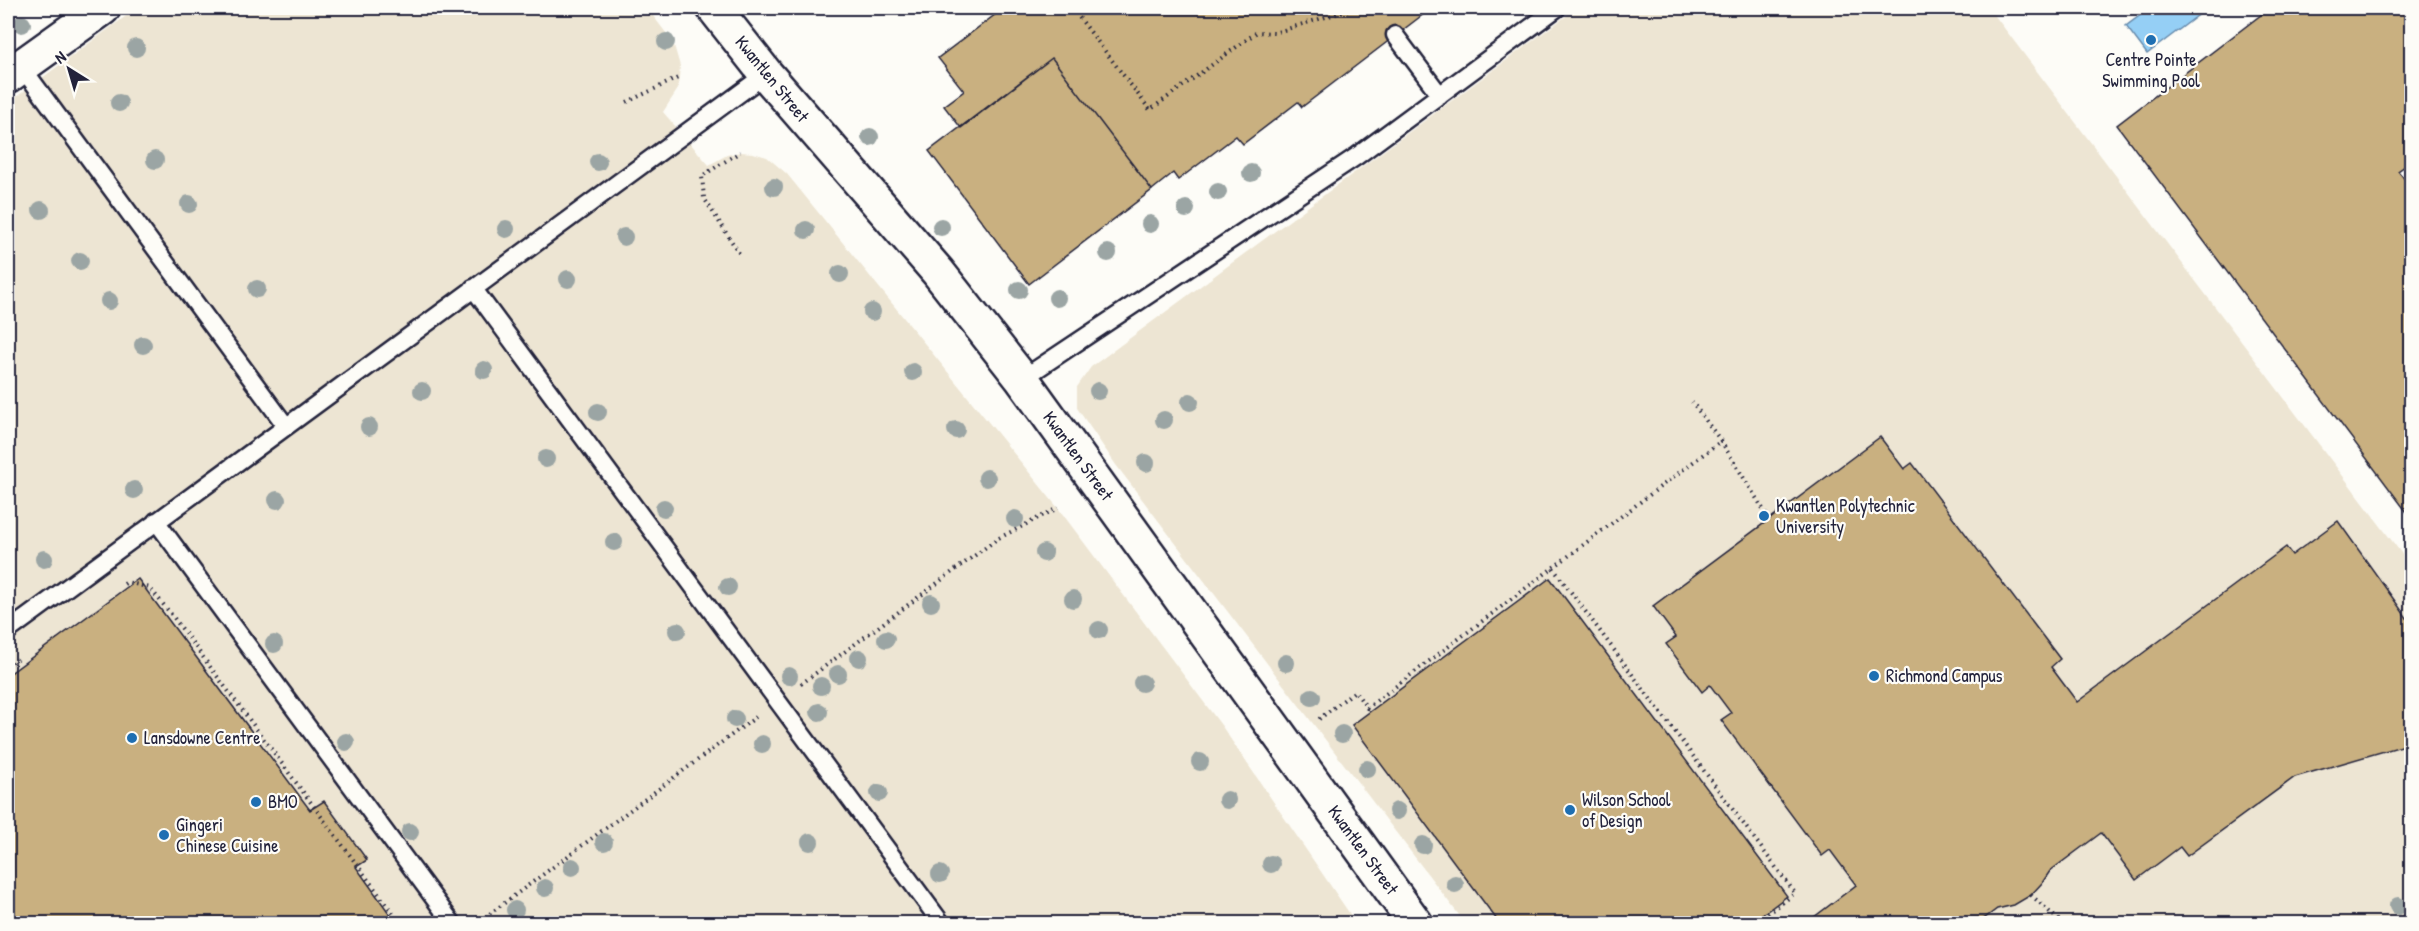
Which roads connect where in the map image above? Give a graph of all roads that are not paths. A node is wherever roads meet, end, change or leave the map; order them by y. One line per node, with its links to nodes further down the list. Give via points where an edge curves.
1 (103, 8): 5 (street)
2 (714, 8): 6 (street, Kwantlen Street)
3 (1557, 8): 7 (lane)
4 (1395, 35): 7 (lane)
5 (14, 71): 10 (lane)
6 (766, 74): 8 (lane); 9 (street, Kwantlen Street, via 938,272)
7 (1440, 95): 9 (lane, via 1357,156)
8 (473, 288): 10 (lane); 14 (lane)
9 (1022, 380): 15 (street, Kwantlen Street)
10 (286, 426): 11 (lane)
11 (156, 521): 12 (lane); 13 (lane)
12 (8, 631)
13 (453, 924)
14 (942, 924)
15 (1416, 924)

